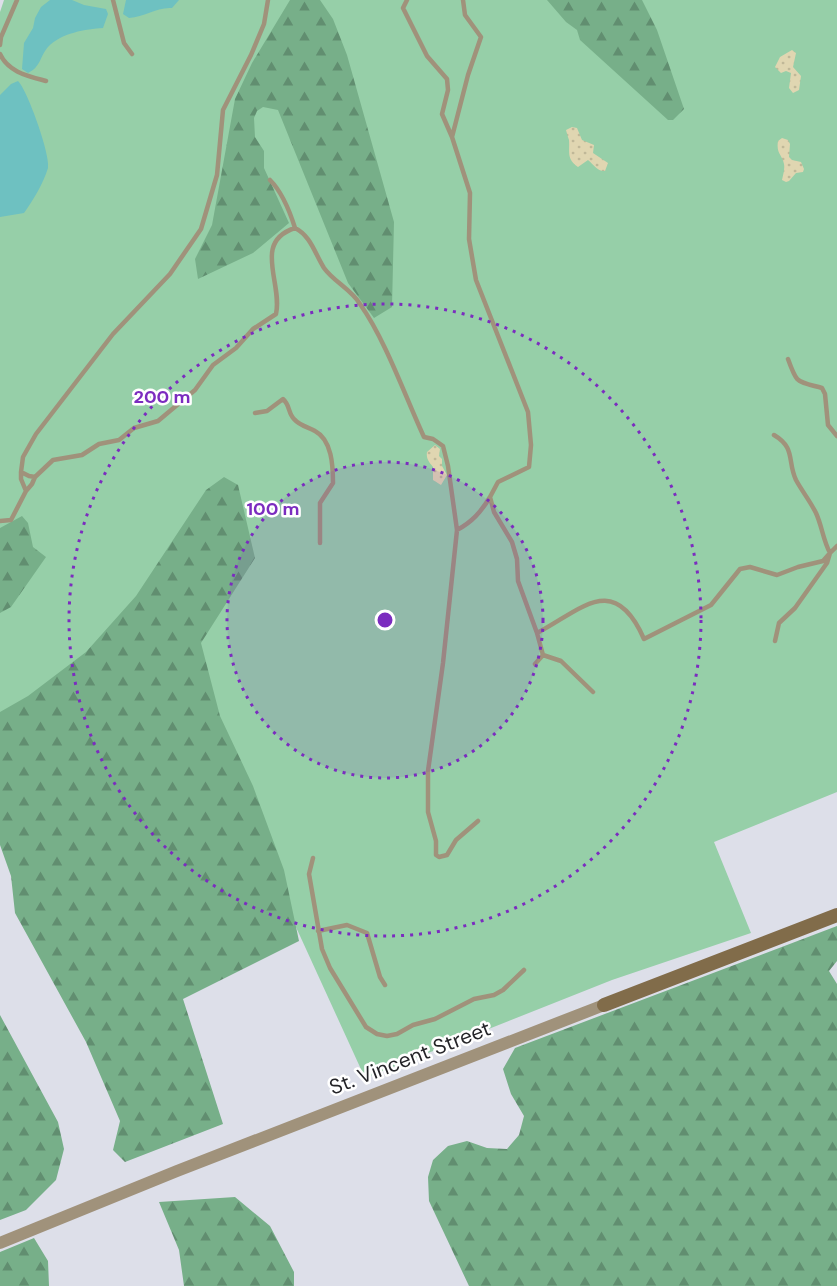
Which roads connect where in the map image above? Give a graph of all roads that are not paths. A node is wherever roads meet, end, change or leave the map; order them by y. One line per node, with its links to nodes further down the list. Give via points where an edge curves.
1 (17, 0): 6 (lane)
2 (113, 0): 8 (lane, via 124,43)
3 (268, 0): 17 (lane, via 264,24 223,110 218,175 201,229 170,274 113,334 36,434 23,457)
4 (407, 0): 10 (lane, via 403,8 415,33 427,56 447,79 442,114)
5 (463, 0): 10 (lane, via 465,15 481,37)
6 (0, 45)
7 (0, 54): 9 (lane, via 3,62 17,72)
8 (132, 54)
9 (46, 81)
10 (452, 137): 20 (lane, via 470,193 469,239 476,280 528,412 529,467 498,482)
11 (270, 180): 12 (lane)
12 (295, 228): 18 (lane, via 274,242 278,300 272,318 247,334 213,365 195,390 158,421 134,428 119,440 99,444 82,455 53,460); 22 (lane, via 309,240 325,270 361,304 424,437 443,446)
13 (788, 359): 16 (lane, via 795,379 822,388 828,425)
14 (255, 413): 23 (lane, via 267,411 283,399 291,417 323,436 328,446 333,483 320,503)
15 (774, 435): 25 (lane, via 790,450 796,479 821,525)
16 (837, 436)
17 (21, 471): 18 (lane); 19 (lane)
18 (35, 477): 19 (lane)
19 (26, 491): 21 (lane, via 11,520)
20 (490, 497): 22 (lane, via 481,512); 26 (lane, via 512,542 518,581)
21 (0, 521)
22 (457, 530): 31 (lane, via 428,771 428,812 436,855 447,855 456,840)
23 (320, 543)
24 (837, 546): 25 (lane)
25 (830, 553): 26 (lane, via 823,561 777,575 750,567 740,569 711,605 644,639 634,618 613,602 598,601 585,604); 27 (lane, via 795,608 779,623)
26 (537, 633): 28 (lane)
27 (775, 642)
28 (543, 655): 29 (lane); 30 (lane, via 561,661)
29 (535, 664)
30 (593, 692)
31 (478, 821)
32 (313, 858): 34 (lane, via 309,874)
33 (837, 915): 37 (main road, St. Vincent Street)
34 (318, 931): 35 (lane, via 330,968 366,1027 387,1036 435,1019 474,999 494,995); 36 (lane, via 346,926 367,933)
35 (525, 970)
36 (385, 985)
37 (604, 1005): 38 (street, St. Vincent Street)
38 (0, 1243)

